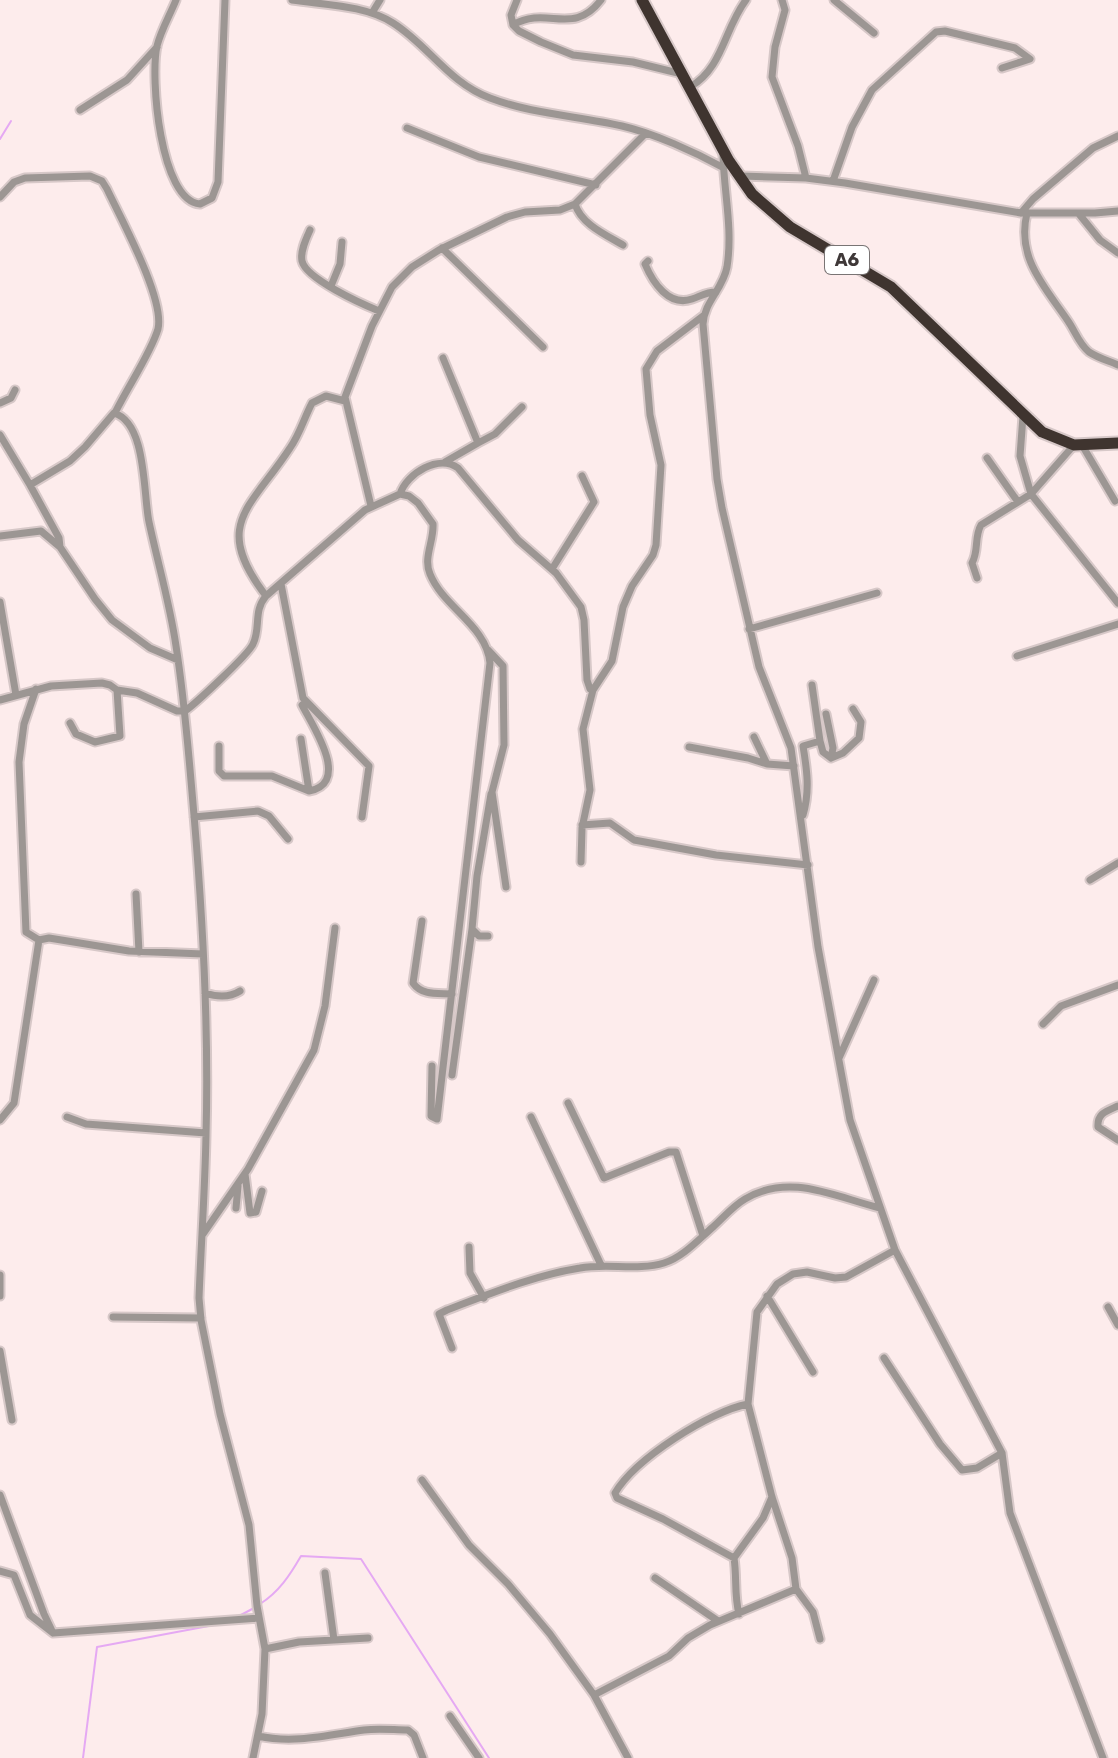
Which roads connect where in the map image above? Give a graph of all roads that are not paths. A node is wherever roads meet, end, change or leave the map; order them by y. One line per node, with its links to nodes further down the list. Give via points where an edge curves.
1 (176, 0): 14 (street)
2 (225, 0): 14 (street, via 218,182 212,198 203,204 182,194 161,138)
3 (292, 0): 11 (street)
4 (380, 0): 11 (street)
5 (517, 0): 12 (street)
6 (601, 0): 12 (street, via 577,20 537,16)
7 (642, 0): 16 (highway, A6)
8 (746, 0): 17 (street, via 711,71)
9 (782, 0): 25 (street, via 785,10 772,77)
10 (834, 0): 13 (street)
11 (372, 13): 20 (street, via 402,29 449,73 488,98)
12 (513, 25): 16 (street, via 573,55)
13 (874, 33)
14 (157, 47): 18 (street, via 127,80)
15 (1002, 68): 26 (street, via 1030,59 1015,48 936,32 872,90)
16 (682, 74): 17 (highway, A6)
17 (690, 87): 22 (highway, A6)
18 (80, 110)
19 (407, 128): 27 (street, via 479,157)
20 (646, 133): 23 (street); 27 (street)
21 (1118, 136): 31 (street, via 1093,148)
22 (723, 151): 23 (street); 24 (highway, A6)
23 (724, 168): 40 (street, via 729,249)
24 (739, 176): 25 (street); 51 (highway, A6, via 761,204 790,227 899,294)
25 (806, 178): 26 (street)
26 (833, 181): 31 (street)
27 (596, 185): 29 (street)
28 (0, 197): 50 (street, via 25,178 90,176 107,189 159,312 155,336)
29 (575, 204): 35 (street, via 597,230); 36 (street, via 518,213)
30 (1118, 211): 32 (street)
31 (1024, 213): 32 (street); 45 (street, via 1026,249 1037,279 1083,345)
32 (1079, 214): 37 (street)
33 (310, 230): 39 (street, via 303,263)
34 (342, 242): 39 (street)
35 (623, 245)
36 (442, 248): 41 (street, via 396,281); 43 (street)
37 (1118, 253)
38 (648, 261): 40 (street, via 650,275 669,298 680,302)
39 (331, 286): 41 (street)
40 (716, 292): 42 (street)
41 (379, 311): 47 (street)
42 (703, 316): 75 (street, via 717,479); 82 (street, via 657,351 646,369 661,465 656,545 623,607 615,655)
43 (543, 347)
44 (443, 358): 53 (street)
45 (1118, 365)
46 (15, 390): 48 (street)
47 (345, 401): 64 (street); 71 (street, via 326,396 314,401 291,447 246,509 240,532 243,560)
48 (0, 403)
49 (522, 407): 53 (street)
50 (115, 413): 59 (street, via 70,461); 78 (street, via 130,425 139,445 145,501)
51 (1023, 416): 55 (highway, A6, via 1049,436); 61 (street, via 1020,456)
52 (0, 435): 59 (street)
53 (478, 443): 57 (street)
54 (1118, 443): 55 (highway, A6)
55 (1078, 445): 61 (street); 62 (street)
56 (987, 458): 63 (street)
57 (444, 462): 60 (street, via 410,478); 67 (street, via 458,468 518,540)
58 (582, 476): 67 (street, via 594,502)
59 (30, 485): 66 (street)
60 (400, 494): 64 (street); 76 (street, via 409,496 429,517 429,573)
61 (1031, 494): 63 (street); 73 (street)
62 (1115, 501)
63 (1018, 502): 68 (street, via 977,532 972,563)
64 (371, 506): 69 (street)
65 (0, 536): 66 (street, via 41,531)
66 (60, 547): 78 (street, via 112,620 150,648)
67 (552, 569): 82 (street, via 583,611 587,680)
68 (977, 578)
69 (281, 584): 71 (street); 85 (street)
70 (877, 593): 75 (street)
71 (266, 596): 87 (street, via 248,652)
72 (0, 602): 83 (street)
73 (1118, 603)
74 (1118, 624): 77 (street)
75 (749, 629): 97 (street)
76 (487, 648): 99 (street, via 503,666 504,745); 122 (street, via 490,678)
77 (1017, 656)
78 (178, 660): 87 (street)
79 (812, 685): 92 (street)
80 (36, 689): 81 (street, via 90,682); 83 (street); 115 (street, via 19,762 26,932)
81 (117, 690): 87 (street); 89 (street, via 120,736 95,742 76,734)
82 (593, 690): 103 (street, via 583,729 590,790)
83 (16, 695): 84 (street)
84 (0, 700)
85 (306, 702): 98 (street, via 302,705 327,758 323,786); 101 (street, via 369,766)
86 (853, 709): 95 (street, via 861,722 859,738)
87 (185, 711): 100 (street)
88 (826, 714): 95 (street)
89 (70, 723)
90 (754, 737): 96 (street)
91 (301, 739): 98 (street)
92 (820, 741): 95 (street); 102 (street, via 803,746 808,774)
93 (219, 746): 98 (street, via 219,771 224,776 272,776)
94 (689, 747): 96 (street)
95 (831, 758)
96 (767, 764): 97 (street)
97 (794, 766): 102 (street)
98 (309, 791)
99 (492, 792): 109 (street); 113 (street)
100 (194, 817): 104 (street, via 258,811); 117 (street)
101 (362, 817)
102 (802, 817): 107 (street)
103 (582, 825): 105 (street); 107 (street, via 610,823 634,840)
104 (288, 839)
105 (581, 862)
106 (1118, 863): 108 (street)
107 (808, 865): 124 (street)
108 (1090, 880)
109 (506, 887)
110 (136, 894): 116 (street)
111 (422, 921): 122 (street, via 413,983 433,994)
112 (335, 928): 134 (street, via 314,1050)
113 (472, 929): 114 (street); 126 (street)
114 (488, 936)
115 (39, 940): 116 (street); 131 (street, via 14,1103)
116 (139, 952): 117 (street)
117 (203, 954): 121 (street)
118 (874, 980): 124 (street)
119 (1118, 985): 123 (street, via 1061,1006)
120 (240, 991): 121 (street)
121 (205, 993): 132 (street)
122 (452, 994): 125 (street, via 437,1119 431,1116)
123 (1043, 1024)
124 (838, 1060): 138 (street, via 850,1120)
125 (432, 1066)
126 (452, 1075)
127 (568, 1103): 140 (street, via 604,1178 676,1152)
128 (1118, 1106): 133 (street, via 1097,1120 1098,1127)
129 (67, 1117): 132 (street, via 86,1124)
130 (531, 1117): 143 (street)
131 (0, 1120)
132 (206, 1133): 139 (street)
133 (1118, 1140)
134 (245, 1174): 135 (street); 136 (street, via 250,1213 256,1212)
135 (238, 1184): 137 (street); 139 (street)
136 (262, 1191)
137 (236, 1208)
138 (880, 1208): 140 (street, via 823,1189 769,1190 745,1199); 142 (street)
139 (202, 1236): 150 (street)
140 (703, 1236): 143 (street, via 667,1263)
141 (469, 1247): 147 (street, via 470,1273)
142 (895, 1250): 146 (street, via 846,1277 793,1274); 158 (street)
143 (601, 1265): 147 (street, via 551,1273)
144 (0, 1275): 145 (street)
145 (0, 1296)
146 (767, 1296): 155 (street); 156 (street, via 757,1312)
147 (484, 1298): 152 (street, via 439,1314)
148 (1108, 1307): 151 (street)
149 (113, 1317): 150 (street)
150 (201, 1318): 168 (street, via 249,1525)
151 (1118, 1325)
152 (452, 1348)
153 (0, 1351): 157 (street)
154 (884, 1358): 158 (street, via 962,1470)
155 (813, 1372)
156 (748, 1404): 161 (street); 162 (street, via 726,1409 648,1456 615,1493)
157 (12, 1420)
158 (1002, 1453): 182 (street, via 1010,1513)
159 (422, 1480): 175 (street)
160 (0, 1495): 170 (street)
161 (772, 1497): 162 (street); 166 (street)
162 (734, 1558): 167 (street)
163 (0, 1571): 170 (street, via 14,1575 30,1615)
164 (325, 1573): 173 (street)
165 (655, 1578): 169 (street)
166 (796, 1589): 167 (street); 172 (street, via 813,1612)
167 (739, 1614): 169 (street)
168 (258, 1615): 170 (street); 174 (street)
169 (718, 1621): 175 (street, via 669,1656)
170 (53, 1633)
171 (368, 1638): 173 (street)
172 (820, 1639)
173 (334, 1640): 174 (street)
174 (265, 1649): 177 (street)
175 (594, 1695): 181 (street)
176 (450, 1716): 180 (street)
177 (258, 1736): 178 (street); 179 (street, via 277,1740 408,1730)
178 (253, 1758)
179 (423, 1758)
180 (479, 1758)
181 (628, 1758)
182 (1103, 1758)

